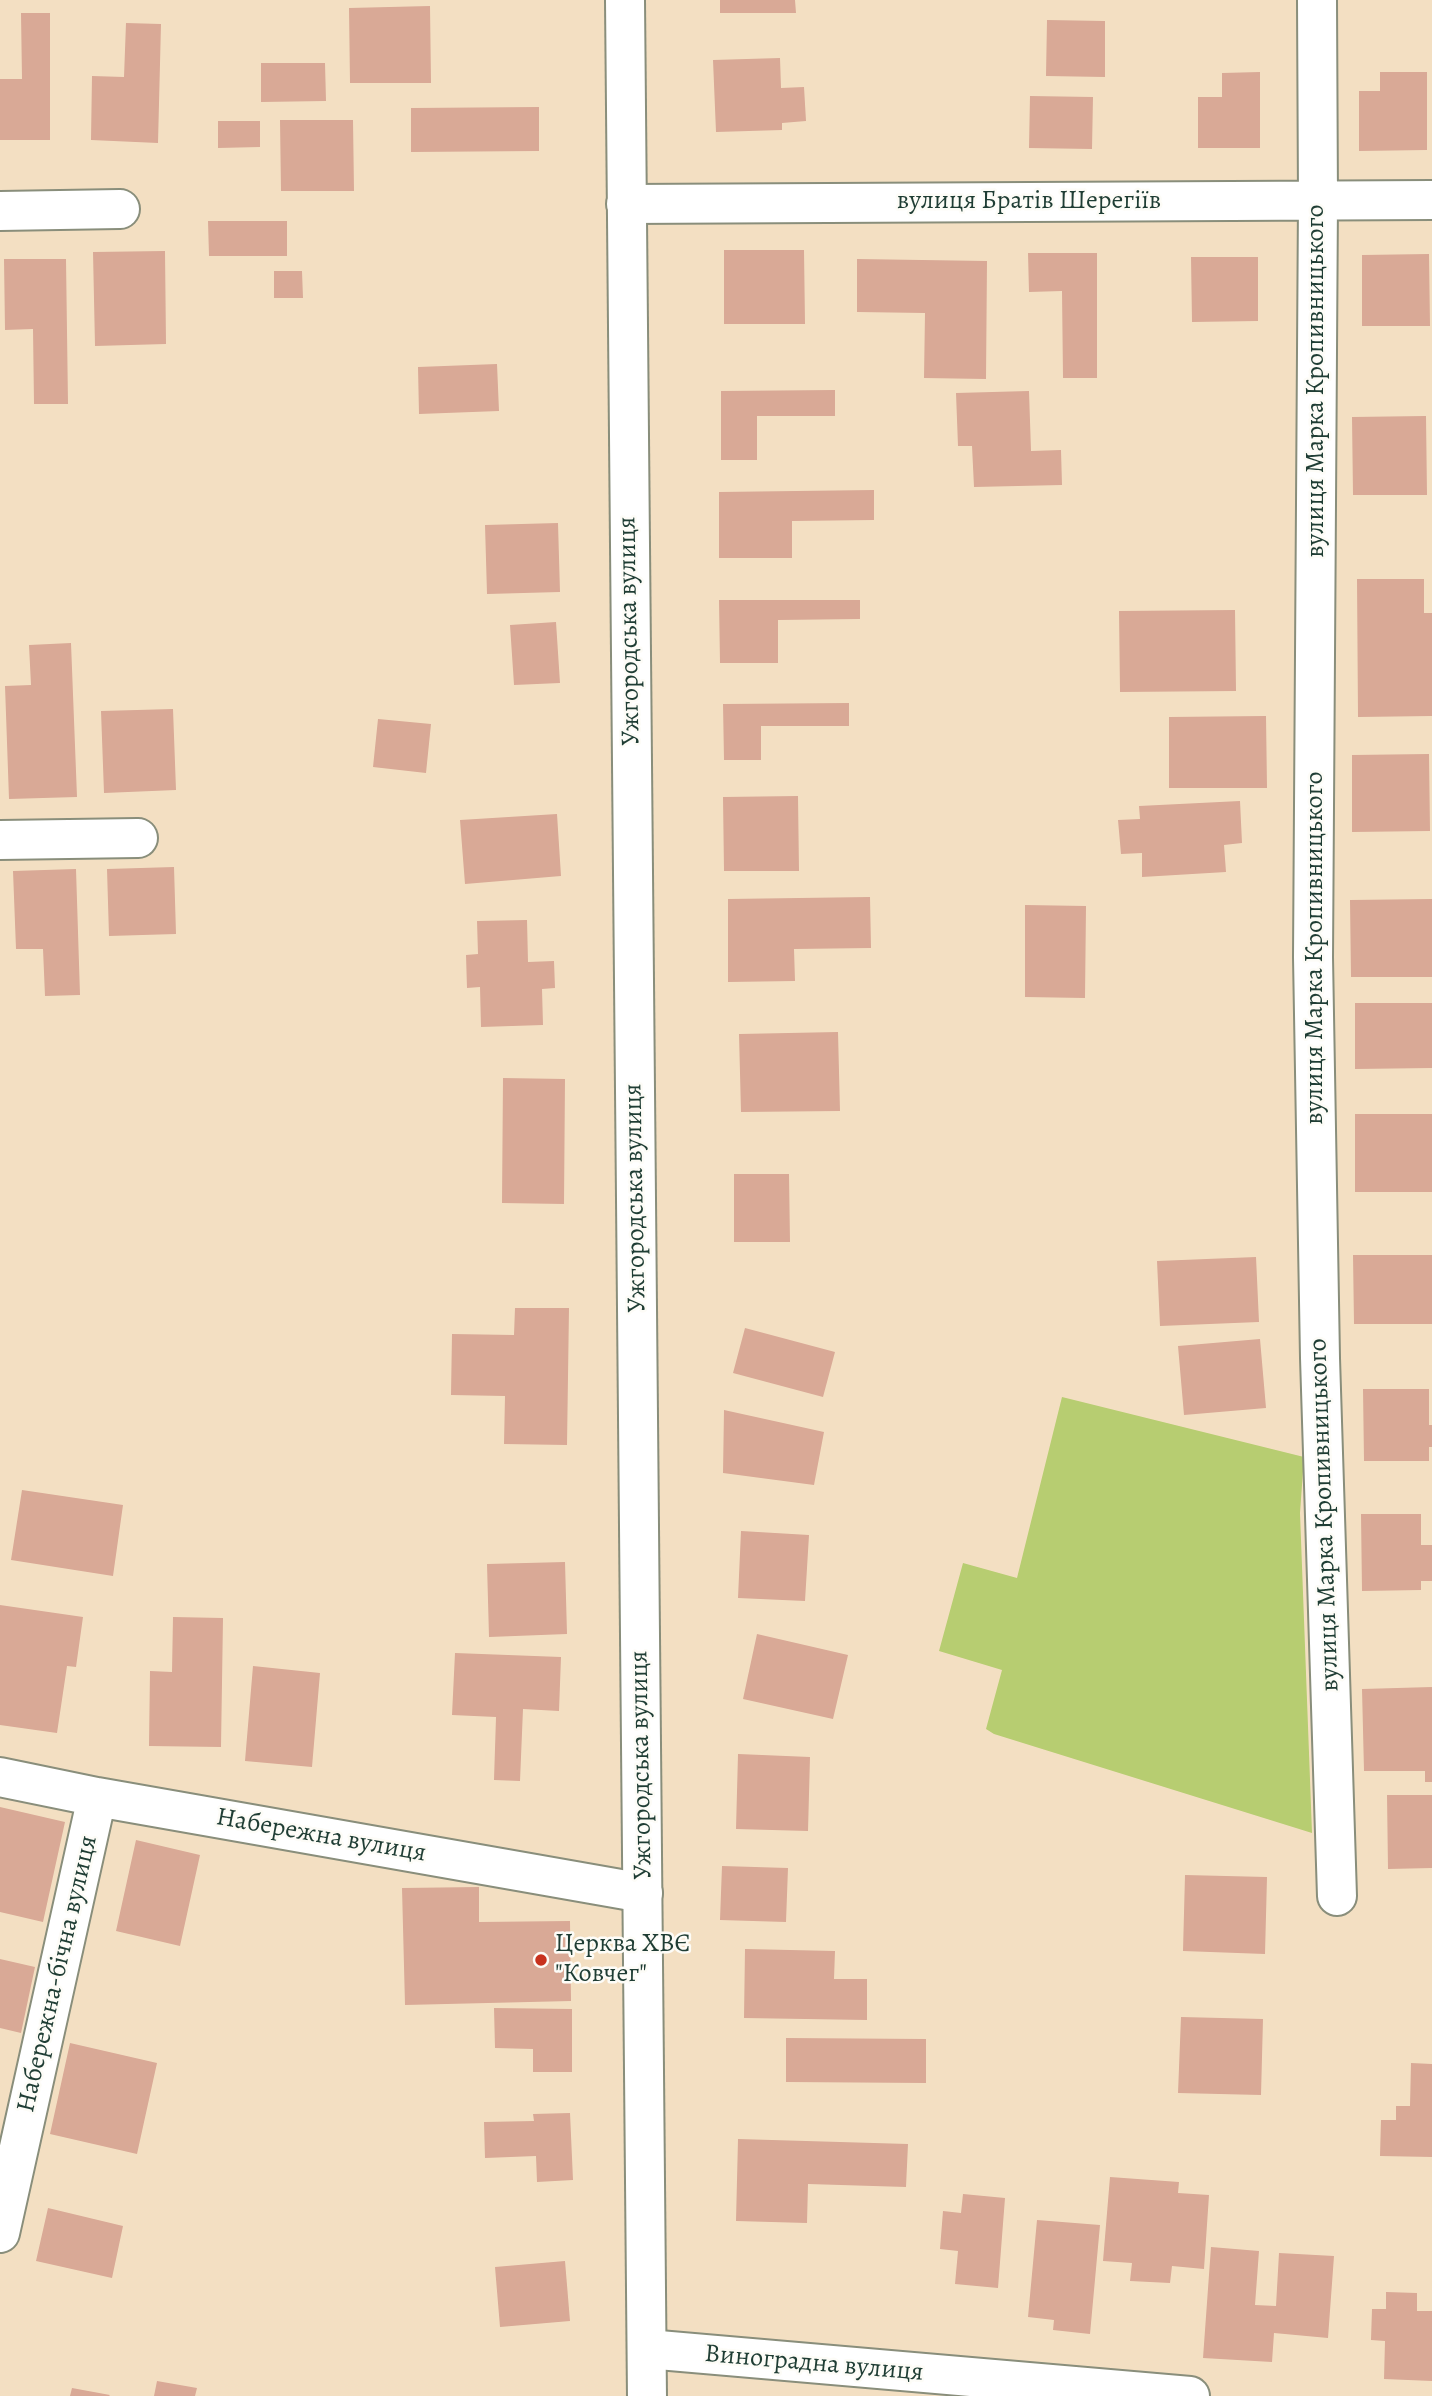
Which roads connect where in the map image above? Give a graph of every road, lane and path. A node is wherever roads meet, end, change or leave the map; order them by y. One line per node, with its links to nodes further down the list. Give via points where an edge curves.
1 (625, 0): 5 (street, Ужгородська вулиця)
2 (1317, 0): 3 (street, вулиця Марка Кропивницького)
3 (1318, 200): 4 (street, вулиця Братів Шерегіїв); 5 (street, вулиця Братів Шерегіїв); 13 (street, вулиця Марка Кропивницького, via 1313,957)
4 (1432, 200)
5 (626, 204): 12 (street, Ужгородська вулиця)
6 (120, 209): 7 (street)
7 (0, 211)
8 (138, 838): 9 (street)
9 (0, 840)
10 (0, 1777): 11 (street, Набережна вулиця)
11 (97, 1797): 12 (street, Набережна вулиця); 14 (street, Набережна-бічна вулиця)
12 (643, 1893): 15 (street, Ужгородська вулиця)
13 (1337, 1896)
14 (0, 2233)
15 (647, 2349): 16 (street, Ужгородська вулиця); 17 (street, Виноградна вулиця)
16 (647, 2396)
17 (1190, 2396)

